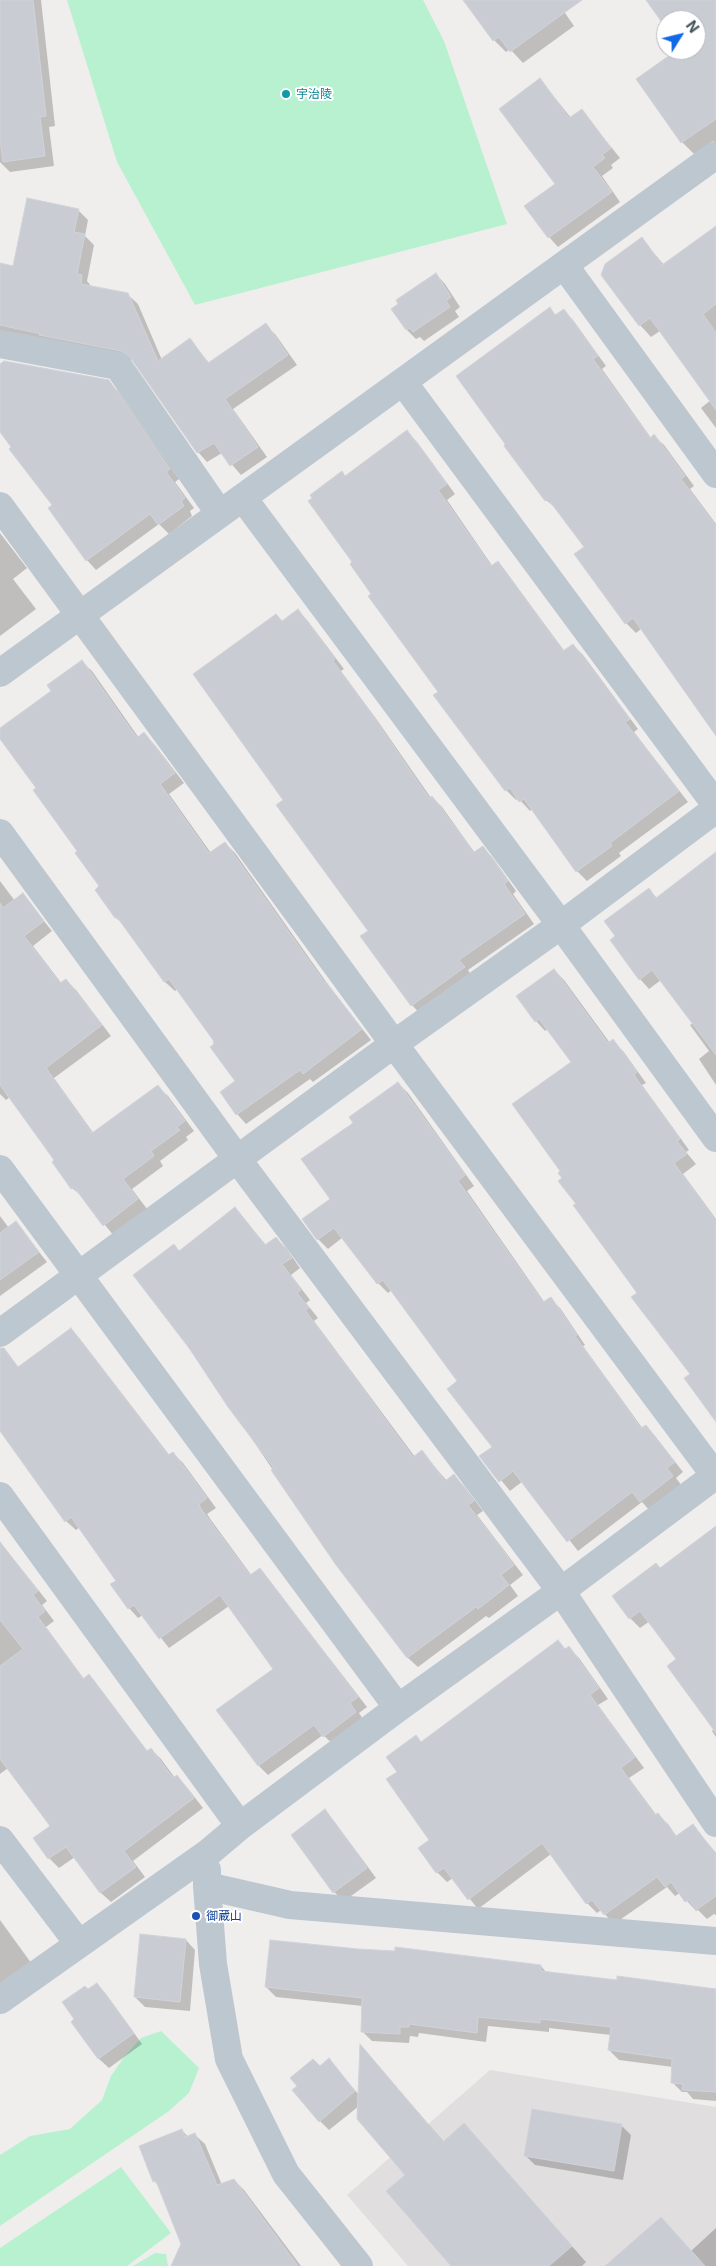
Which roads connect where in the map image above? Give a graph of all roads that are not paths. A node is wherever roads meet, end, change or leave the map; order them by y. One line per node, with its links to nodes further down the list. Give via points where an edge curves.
1 (716, 155): 2 (street)
2 (564, 266): 4 (street); 5 (street)
3 (0, 344): 8 (street, via 118,366)
4 (403, 382): 6 (street); 11 (street)
5 (716, 474)
6 (242, 498): 8 (street); 14 (street)
7 (0, 506): 9 (street)
8 (220, 514): 9 (street)
9 (80, 616): 10 (street); 15 (street)
10 (0, 673)
11 (716, 805)
12 (716, 810): 14 (street)
13 (0, 833): 17 (street)
14 (561, 926): 15 (street); 16 (street)
15 (394, 1044): 17 (street); 21 (street)
16 (716, 1138)
17 (238, 1160): 19 (street); 23 (street)
18 (0, 1169): 19 (street)
19 (79, 1275): 20 (street); 24 (street)
20 (0, 1332)
21 (716, 1476): 23 (street)
22 (0, 1496): 26 (street)
23 (561, 1592): 24 (street); 25 (street)
24 (398, 1708): 26 (street)
25 (716, 1823)
26 (240, 1826): 28 (street)
27 (0, 1840): 31 (street)
28 (208, 1853): 29 (street); 31 (street)
29 (207, 1886): 30 (street, via 290,1905); 33 (street, via 213,1964 229,2058 286,2174)
30 (716, 1941)
31 (79, 1944): 32 (street)
32 (0, 2000)
33 (359, 2266)

